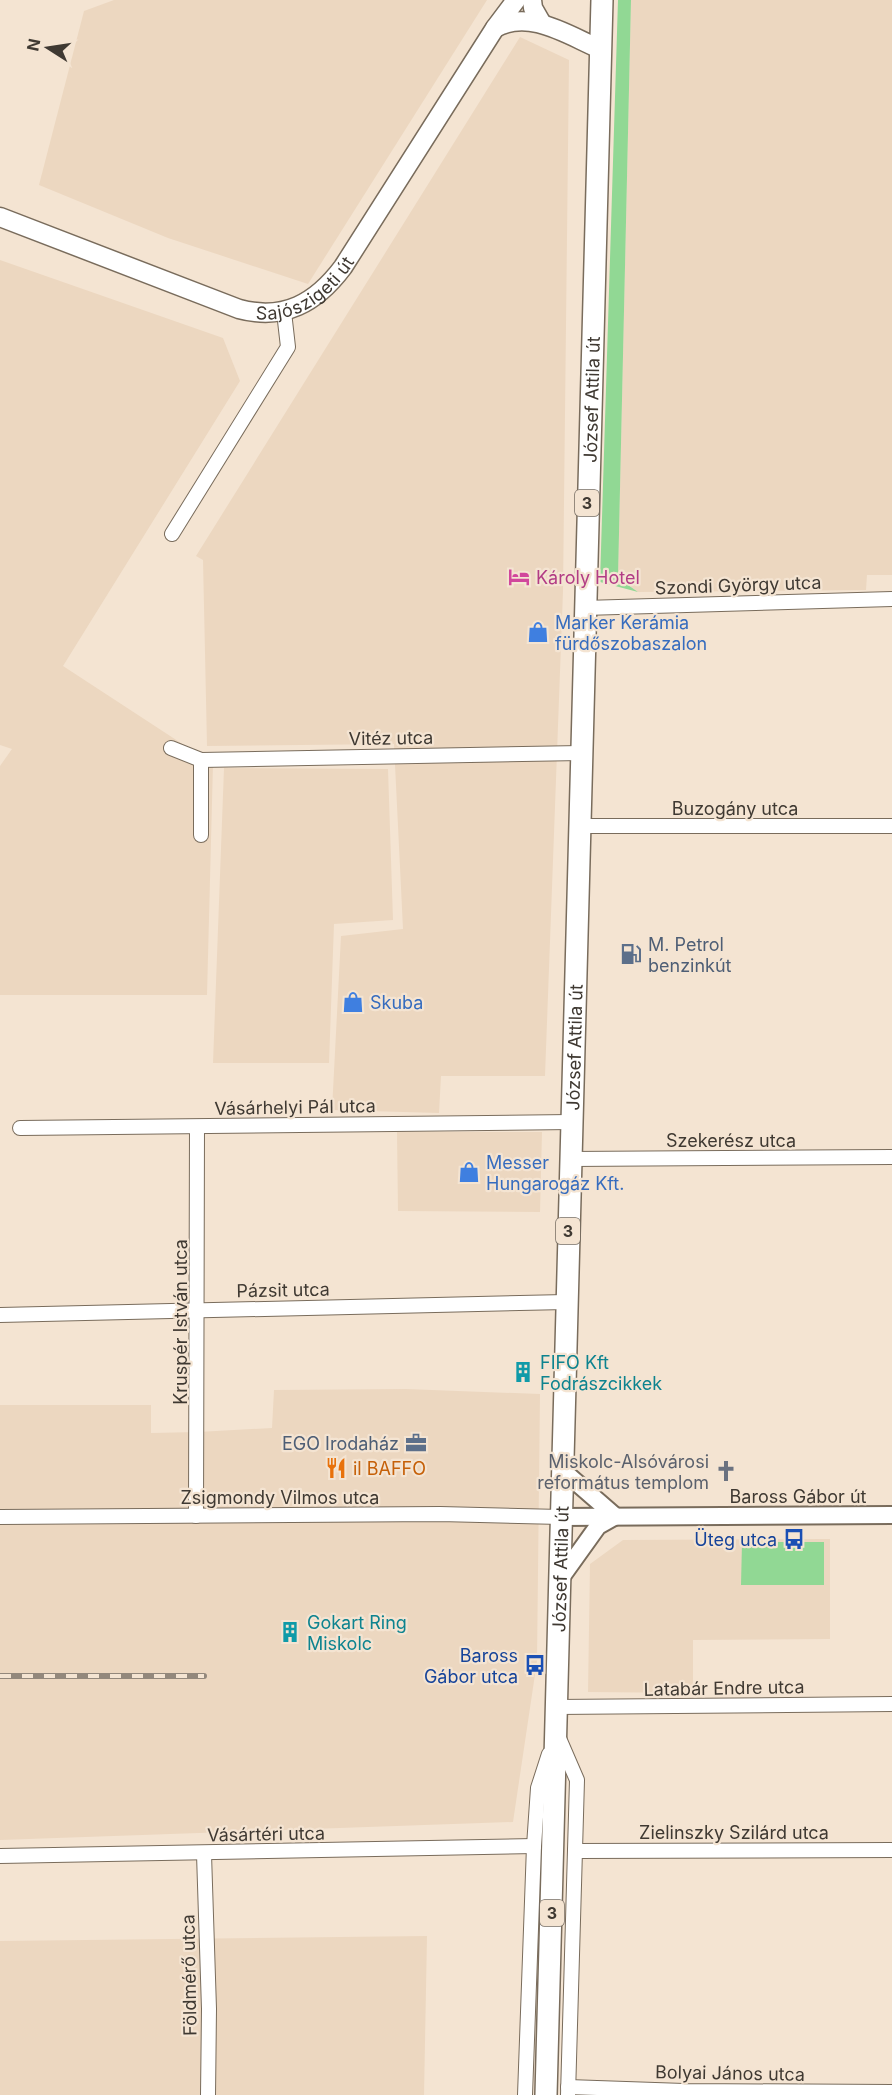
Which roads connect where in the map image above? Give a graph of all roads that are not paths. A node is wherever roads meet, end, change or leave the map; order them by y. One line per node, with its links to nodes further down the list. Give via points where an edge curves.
1 (516, 0): 5 (main road, Sajószigeti út)
2 (532, 0): 4 (main road)
3 (602, 0): 6 (main road, József Attila út / 3)
4 (541, 22): 5 (main road, via 510,22); 6 (main road)
5 (495, 28): 8 (main road, Sajószigeti út, via 343,267 314,298)
6 (600, 49): 11 (main road, József Attila út / 3)
7 (0, 218): 8 (main road, Sajószigeti út, via 239,309 262,314)
8 (284, 312): 9 (street, via 288,348)
9 (172, 534)
10 (892, 599): 11 (street, Szondi György utca)
11 (584, 608): 13 (main road, József Attila út / 3)
12 (171, 748): 14 (street, Vitéz utca)
13 (581, 753): 14 (street, Vitéz utca); 15 (main road, József Attila út / 3)
14 (201, 760): 17 (street)
15 (579, 826): 16 (street, Buzogány utca); 18 (main road, József Attila út / 3)
16 (892, 826)
17 (201, 835)
18 (571, 1122): 19 (street, Vásárhelyi Pál utca); 22 (main road, József Attila út / 3)
19 (197, 1127): 20 (street, Vásárhelyi Pál utca); 24 (street, Kruspér István utca)
20 (20, 1128)
21 (892, 1158): 22 (street, Szekerész utca)
22 (570, 1159): 23 (main road, József Attila út / 3)
23 (567, 1302): 24 (street, Pázsit utca); 26 (main road, József Attila út / 3)
24 (198, 1310): 25 (street, Pázsit utca); 28 (street, Kruspér István utca)
25 (0, 1315)
26 (561, 1469): 29 (street); 31 (main road, József Attila út / 3)
27 (892, 1515): 29 (street, Baross Gábor út)
28 (196, 1516): 30 (street, Zsigmondy Vilmos utca); 31 (street, Zsigmondy Vilmos utca)
29 (615, 1516): 31 (street, Baross Gábor út); 32 (street, via 598,1526)
30 (0, 1517)
31 (561, 1517): 32 (main road, József Attila út / 3)
32 (560, 1579): 34 (main road, József Attila út / 3)
33 (892, 1704): 34 (street, Latabár Endre utca)
34 (556, 1707): 35 (main road, József Attila út / 3)
35 (556, 1732): 36 (street, via 538,1788); 38 (street, via 577,1780); 46 (main road, József Attila út / 3)
36 (534, 1846): 39 (street, Vásártéri utca); 45 (street)
37 (892, 1850): 38 (street, Zielinszky Szilárd utca)
38 (575, 1851): 41 (street)
39 (204, 1854): 40 (street, Vásártéri utca); 44 (street, Földmérő utca)
40 (0, 1857)
41 (568, 2091): 42 (street, Bolyai János utca)
42 (684, 2093): 43 (street, Bolyai János utca)
43 (887, 2093)
44 (208, 2095)
45 (525, 2095)
46 (546, 2095)

